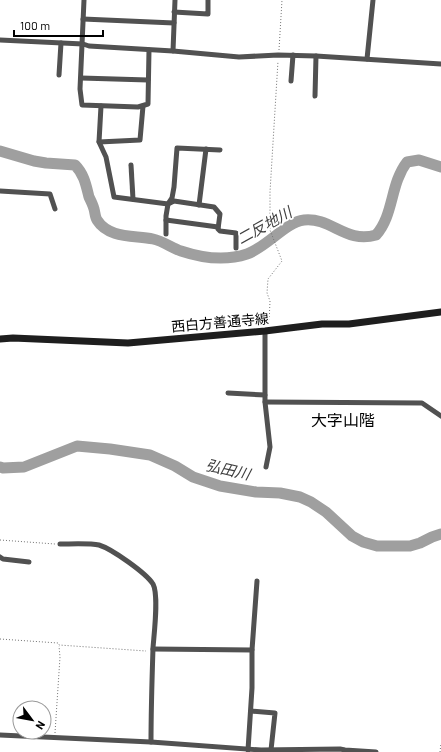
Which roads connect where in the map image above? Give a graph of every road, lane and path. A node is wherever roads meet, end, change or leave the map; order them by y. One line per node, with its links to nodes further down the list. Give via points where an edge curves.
1 (84, 0): 7 (street)
2 (175, 0): 6 (street)
3 (208, 0): 6 (street, via 208,14)
4 (282, 0): 14 (path)
5 (373, 0): 17 (street)
6 (174, 12): 8 (street)
7 (84, 19): 8 (street); 11 (street)
8 (174, 23): 13 (street)
9 (0, 40): 10 (street)
10 (60, 43): 11 (street); 19 (street)
11 (83, 44): 12 (street); 20 (street)
12 (149, 50): 13 (street); 21 (street)
13 (173, 51): 14 (street, via 239,57)
14 (278, 55): 15 (street); 40 (path, via 270,230 282,261 268,279 270,322)
15 (293, 55): 16 (street); 22 (street)
16 (316, 56): 17 (street); 23 (street)
17 (367, 59): 18 (street)
18 (441, 64)
19 (59, 76)
20 (81, 78): 21 (street); 24 (street, via 82,105)
21 (148, 80): 25 (street, via 148,104)
22 (291, 81)
23 (315, 96)
24 (101, 106): 25 (street); 26 (street)
25 (143, 106): 26 (street, via 140,140)
26 (98, 142): 31 (street, via 106,157 114,197)
27 (206, 149): 28 (street); 32 (street, via 177,148 172,198); 33 (street)
28 (220, 150)
29 (131, 165): 31 (street)
30 (0, 191): 34 (street, via 50,194)
31 (133, 199): 32 (street)
32 (168, 204): 33 (street, via 174,202); 35 (street)
33 (199, 205): 36 (street, via 214,207 220,214)
34 (55, 209)
35 (166, 220): 36 (street); 37 (street)
36 (218, 227): 38 (street, via 220,231 236,233)
37 (166, 234)
38 (236, 248)
39 (441, 312): 40 (main road, 西白方善通寺線, via 349,324 322,324)
40 (265, 331): 41 (main road, 西白方善通寺線, via 128,343); 43 (street)
41 (0, 338)
42 (228, 393): 43 (street)
43 (265, 395): 44 (street)
44 (265, 402): 45 (street, via 422,403); 46 (street, via 270,447)
45 (441, 416)
46 (266, 467)
47 (0, 540): 48 (path)
48 (60, 544): 54 (street, via 99,545 116,554 150,580 156,596)
49 (2, 560): 50 (street)
50 (29, 562)
51 (257, 581): 55 (street)
52 (0, 639): 53 (path)
53 (59, 645): 54 (path); 58 (path)
54 (153, 650): 55 (street); 59 (street)
55 (252, 650): 56 (street)
56 (251, 711): 61 (street, via 275,713); 62 (street)
57 (0, 736): 58 (street)
58 (55, 737): 59 (street)
59 (151, 742): 62 (street)
60 (441, 743): 65 (path)
61 (271, 750): 62 (street); 63 (street)
62 (247, 751)
63 (345, 751): 64 (street)
64 (376, 752)
65 (440, 752)

